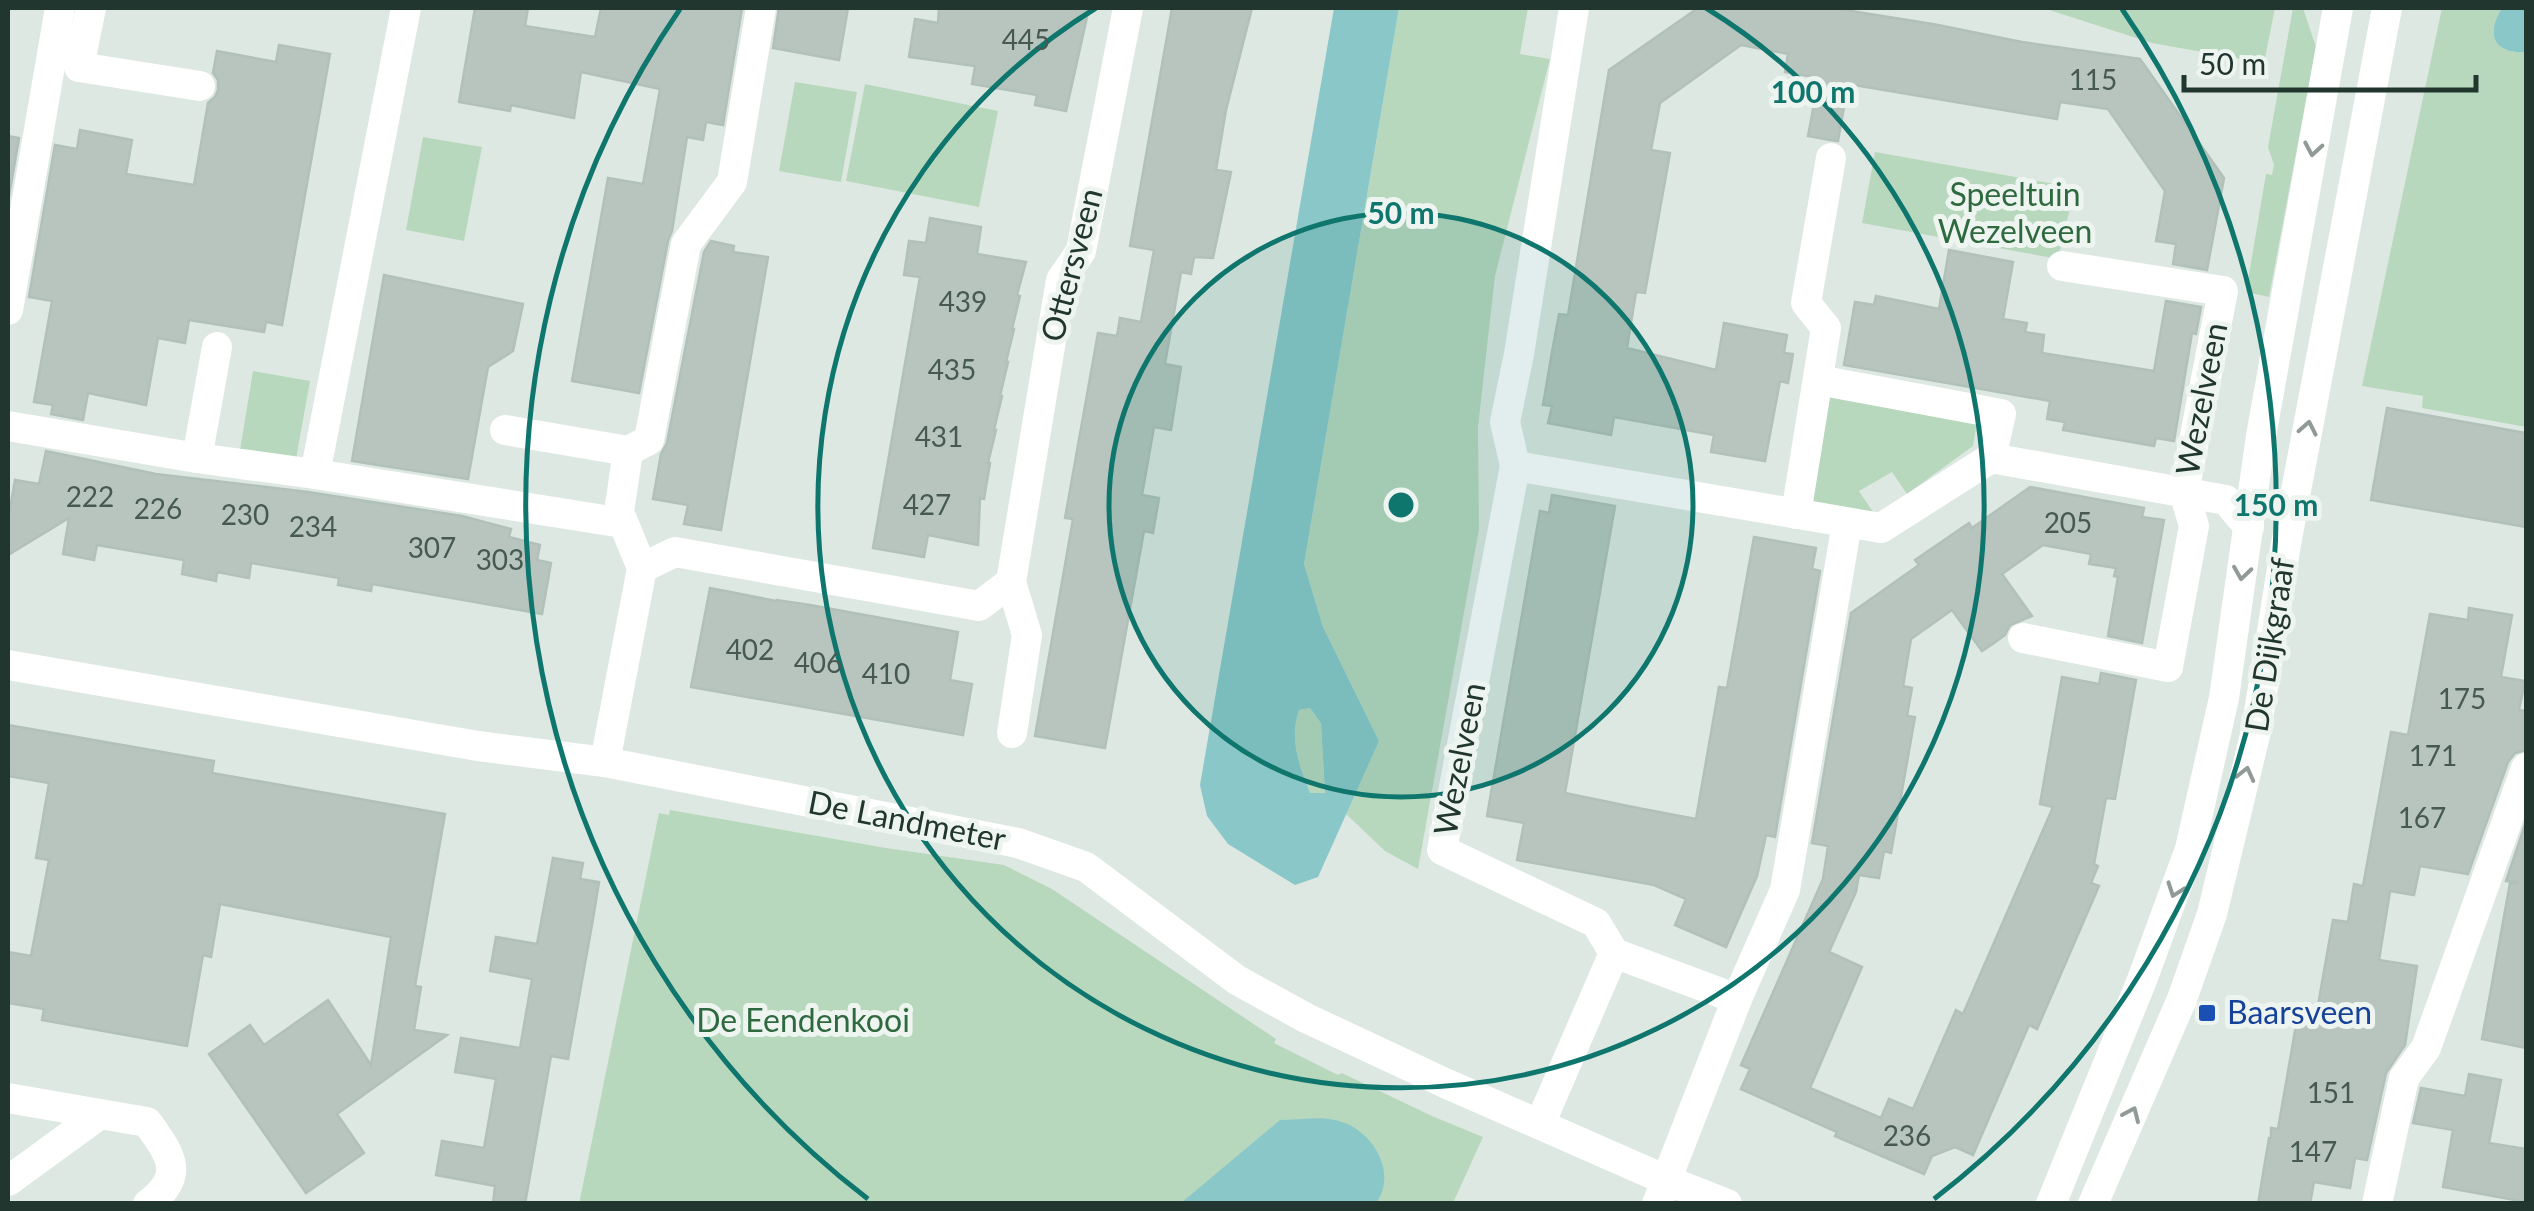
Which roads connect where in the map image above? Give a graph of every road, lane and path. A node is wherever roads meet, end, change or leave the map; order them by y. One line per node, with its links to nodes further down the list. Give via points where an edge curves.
1 (60, 8): 12 (street)
2 (91, 8): 9 (street, via 79,67)
3 (406, 8): 21 (street)
4 (760, 8): 17 (street, via 732,182 686,244 649,440)
5 (1128, 8): 28 (street, Ottersveen, via 1081,251 1062,280)
6 (1574, 8): 20 (street, Wezelveen, via 1504,422)
7 (2338, 8): 26 (street, De Dijkgraaf, one-way to 26)
8 (2387, 8): 44 (street, De Dijkgraaf, one-way to 8, via 2212,914 2256,731)
9 (200, 86)
10 (1831, 158): 14 (street, via 1806,303 1826,328)
11 (2062, 266): 22 (street, Wezelveen, via 2223,291)
12 (8, 310)
13 (217, 347): 18 (street)
14 (1818, 380): 19 (street, via 2000,414); 23 (street)
15 (8, 426): 18 (street)
16 (505, 430): 17 (street)
17 (628, 451): 24 (street)
18 (197, 458): 21 (street)
19 (1991, 458): 22 (street, Wezelveen); 25 (street, via 1881,528)
20 (1515, 466): 23 (street); 34 (street, Wezelveen, via 1442,850 1596,923)
21 (315, 474): 24 (street)
22 (2184, 492): 26 (street, Wezelveen, via 2226,500); 29 (street, Wezelveen, via 2194,526 2168,667)
23 (1796, 514): 25 (street)
24 (623, 523): 27 (street)
25 (1847, 523): 35 (street, via 1786,890)
26 (2249, 527): 43 (street, De Dijkgraaf, one-way to 43, via 2224,698 2190,850)
27 (642, 568): 28 (street, via 675,552 978,606); 32 (street)
28 (1011, 582): 31 (street, Ottersveen, via 1027,634)
29 (2023, 638)
30 (8, 665): 32 (street, De Landmeter)
31 (1012, 733)
32 (605, 762): 38 (street, De Landmeter, via 1018,843 1086,867 1237,980)
33 (2526, 767): 45 (street, via 2426,1048 2404,1078)
34 (1614, 953): 35 (street, Wezelveen); 38 (street)
35 (1737, 1000): 40 (street)
36 (8, 1098): 37 (street)
37 (100, 1114): 39 (street); 41 (street, via 147,1122 168,1152 170,1180)
38 (1540, 1124): 40 (street, De Landmeter)
39 (8, 1181)
40 (1662, 1192): 42 (street, De Landmeter)
41 (148, 1204)
42 (1727, 1204)
43 (2051, 1204)
44 (2093, 1204)
45 (2377, 1204)

